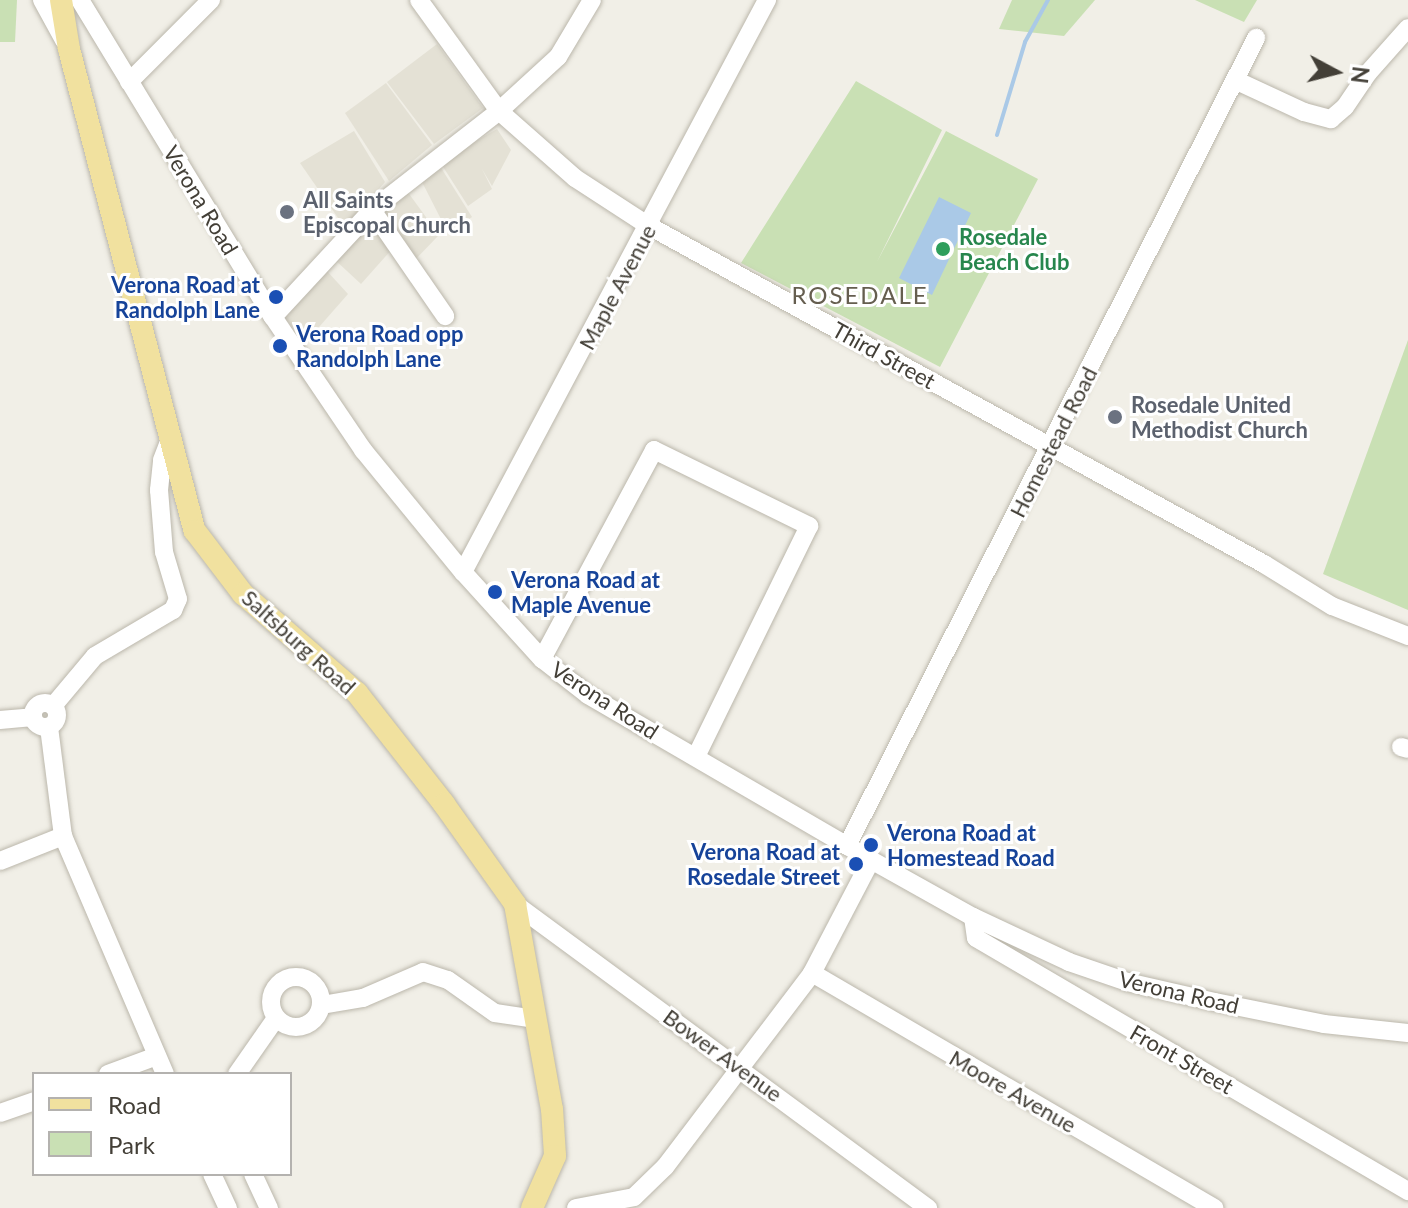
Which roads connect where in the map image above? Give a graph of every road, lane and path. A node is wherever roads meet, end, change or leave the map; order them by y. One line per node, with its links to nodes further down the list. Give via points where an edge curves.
1 (42, 0): 10 (street)
2 (61, 0): 10 (main road, Saltsburg Road)
3 (80, 0): 12 (street, Verona Road)
4 (211, 0): 12 (street)
5 (419, 0): 13 (street, Third Street)
6 (592, 0): 13 (street, via 558,57)
7 (767, 0): 15 (street, Maple Avenue)
8 (1408, 28): 11 (street, via 1331,119)
9 (1256, 38): 11 (street, Homestead Road)
10 (69, 49): 18 (main road, Saltsburg Road)
11 (1235, 80): 19 (street, Homestead Road)
12 (129, 82): 17 (street, Verona Road)
13 (499, 111): 14 (street); 15 (street, Third Street, via 575,178)
14 (372, 210): 16 (street); 17 (street)
15 (649, 226): 19 (street, Third Street); 20 (street, Maple Avenue)
16 (445, 316)
17 (273, 317): 20 (street, Verona Road, via 363,450)
18 (171, 437): 24 (street, via 159,490 164,552 178,599 173,610 95,656 53,706 37,706); 30 (main road, Saltsburg Road, via 195,531 243,594 357,693)
19 (1050, 447): 21 (street, Third Street, via 1332,606); 27 (street, Homestead Road)
20 (463, 572): 22 (street, Verona Road)
21 (1408, 636)
22 (542, 659): 25 (street, Verona Road, via 588,695); 25 (street, via 654,450 809,526)
23 (0, 720): 24 (street)
24 (41, 722): 26 (street)
25 (696, 757): 27 (street, Verona Road)
26 (63, 836): 29 (street); 37 (street)
27 (847, 846): 28 (street, Verona Road)
28 (871, 860): 31 (street, Verona Road); 32 (street)
29 (0, 861)
30 (515, 904): 35 (main road, Saltsburg Road); 38 (street, Bower Avenue)
31 (973, 917): 36 (street, Verona Road, via 1069,962 1127,982 1324,1024); 46 (street, Front Street, via 976,938)
32 (812, 973): 38 (street); 52 (street, Moore Avenue)
33 (322, 1005): 34 (street, via 307,1025 290,1027); 34 (street, via 314,983 292,976 275,987); 35 (street, via 363,998 423,972 448,980 495,1013)
34 (276, 1018): 41 (street)
35 (535, 1019): 49 (main road, Saltsburg Road, via 555,1156)
36 (1408, 1033)
37 (157, 1056): 39 (street); 40 (street)
38 (743, 1068): 50 (street, via 665,1167 634,1197); 51 (street, Bower Avenue)
39 (113, 1072)
40 (164, 1072)
41 (238, 1072)
42 (32, 1102): 43 (street)
43 (0, 1113)
44 (213, 1176): 47 (street)
45 (254, 1176): 48 (street)
46 (1408, 1191)
47 (228, 1208)
48 (269, 1208)
49 (532, 1208)
50 (576, 1208)
51 (928, 1208)
52 (1214, 1208)

